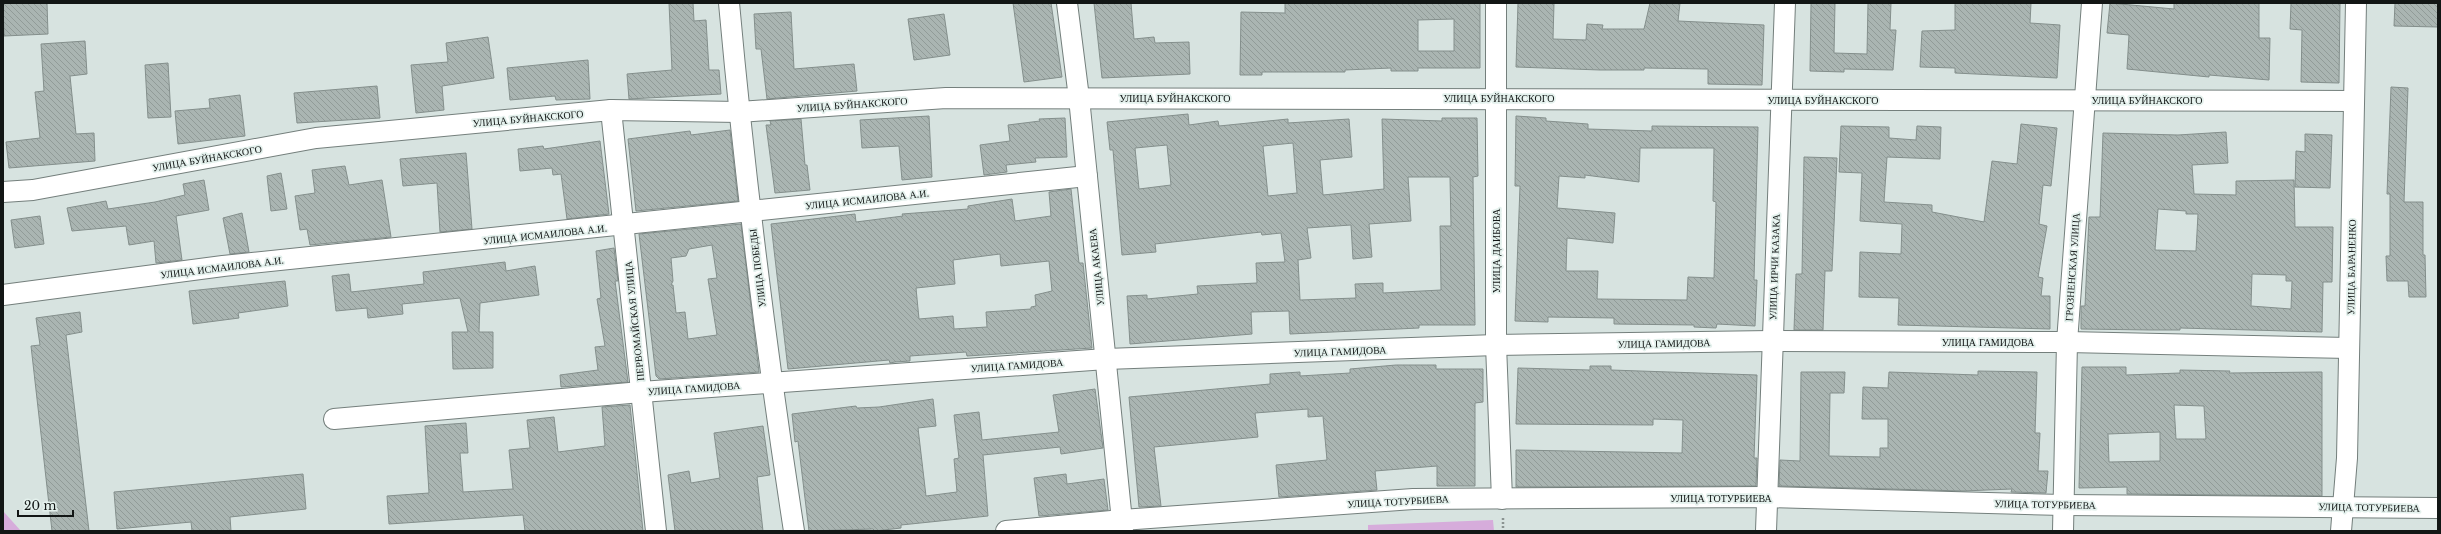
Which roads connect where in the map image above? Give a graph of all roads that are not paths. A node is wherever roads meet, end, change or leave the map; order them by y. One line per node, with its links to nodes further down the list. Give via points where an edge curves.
1 (730, 3): 13 (street, УЛИЦА ПОБЕДЫ)
2 (1067, 3): 7 (street, УЛИЦА АКАЕВА)
3 (1496, 3): 8 (street, УЛИЦА ДАИБОВА)
4 (1785, 3): 9 (street, УЛИЦА ИРЧИ КАЗАКА)
5 (2092, 3): 10 (street, ГРОЗНЕНСКАЯ УЛИЦА)
6 (2356, 3): 11 (street, УЛИЦА БАРАНЕНКО)
7 (1079, 98): 8 (street, УЛИЦА БУЙНАКСКОГО); 13 (street, УЛИЦА БУЙНАКСКОГО, via 946,98); 14 (street, УЛИЦА АКАЕВА)
8 (1496, 98): 9 (street, УЛИЦА БУЙНАКСКОГО); 21 (street, УЛИЦА ДАИБОВА)
9 (1781, 100): 10 (street, УЛИЦА БУЙНАКСКОГО); 19 (street, УЛИЦА ИРЧИ КАЗАКА)
10 (2084, 100): 11 (street, УЛИЦА БУЙНАКСКОГО); 20 (street, ГРОЗНЕНСКАЯ УЛИЦА)
11 (2354, 101): 22 (street, УЛИЦА БАРАНЕНКО)
12 (611, 110): 13 (street, УЛИЦА БУЙНАКСКОГО); 15 (street, УЛИЦА БУЙНАКСКОГО, via 316,138 33,190); 17 (street, ПЕРВОМАЙСКАЯ УЛИЦА)
13 (739, 112): 16 (street, УЛИЦА ПОБЕДЫ)
14 (1087, 176): 16 (street, УЛИЦА ИСМАИЛОВА А.И.); 23 (street, УЛИЦА АКАЕВА)
15 (3, 192)
16 (750, 211): 17 (street, УЛИЦА ИСМАИЛОВА А.И.); 24 (street, УЛИЦА ПОБЕДЫ)
17 (623, 226): 18 (street, УЛИЦА ИСМАИЛОВА А.И., via 223,266); 25 (street, ПЕРВОМАЙСКАЯ УЛИЦА)
18 (3, 295)
19 (1771, 341): 20 (street, УЛИЦА ГАМИДОВА); 21 (street, УЛИЦА ГАМИДОВА); 27 (street, УЛИЦА ИРЧИ КАЗАКА)
20 (2067, 342): 22 (street, УЛИЦА ГАМИДОВА); 29 (street, ГРОЗНЕНСКАЯ УЛИЦА)
21 (1496, 345): 23 (street, УЛИЦА ГАМИДОВА); 28 (street, УЛИЦА ДАИБОВА)
22 (2349, 348): 30 (street, УЛИЦА БАРАНЕНКО, via 2347,458)
23 (1106, 359): 24 (street, УЛИЦА ГАМИДОВА); 32 (street, УЛИЦА АКАЕВА)
24 (771, 383): 25 (street, УЛИЦА ГАМИДОВА); 34 (street, УЛИЦА ПОБЕДЫ)
25 (642, 392): 26 (street, УЛИЦА ГАМИДОВА); 33 (street, ПЕРВОМАЙСКАЯ УЛИЦА)
26 (334, 419)
27 (1766, 497): 28 (street, УЛИЦА ТОТУРБИЕВА); 29 (street, УЛИЦА ТОТУРБИЕВА); 36 (street, УЛИЦА ИРЧИ КАЗАКА)
28 (1502, 499): 32 (street, УЛИЦА ТОТУРБИЕВА, via 1413,499)
29 (2063, 505): 30 (street, УЛИЦА ТОТУРБИЕВА); 37 (street, ГРОЗНЕНСКАЯ УЛИЦА)
30 (2343, 507): 31 (street, УЛИЦА ТОТУРБИЕВА); 38 (street, УЛИЦА БАРАНЕНКО)
31 (2438, 508)
32 (1122, 525): 35 (street, УЛИЦА ТОТУРБИЕВА)
33 (656, 531)
34 (794, 531)
35 (1006, 531)
36 (1766, 531)
37 (2063, 531)
38 (2341, 531)

